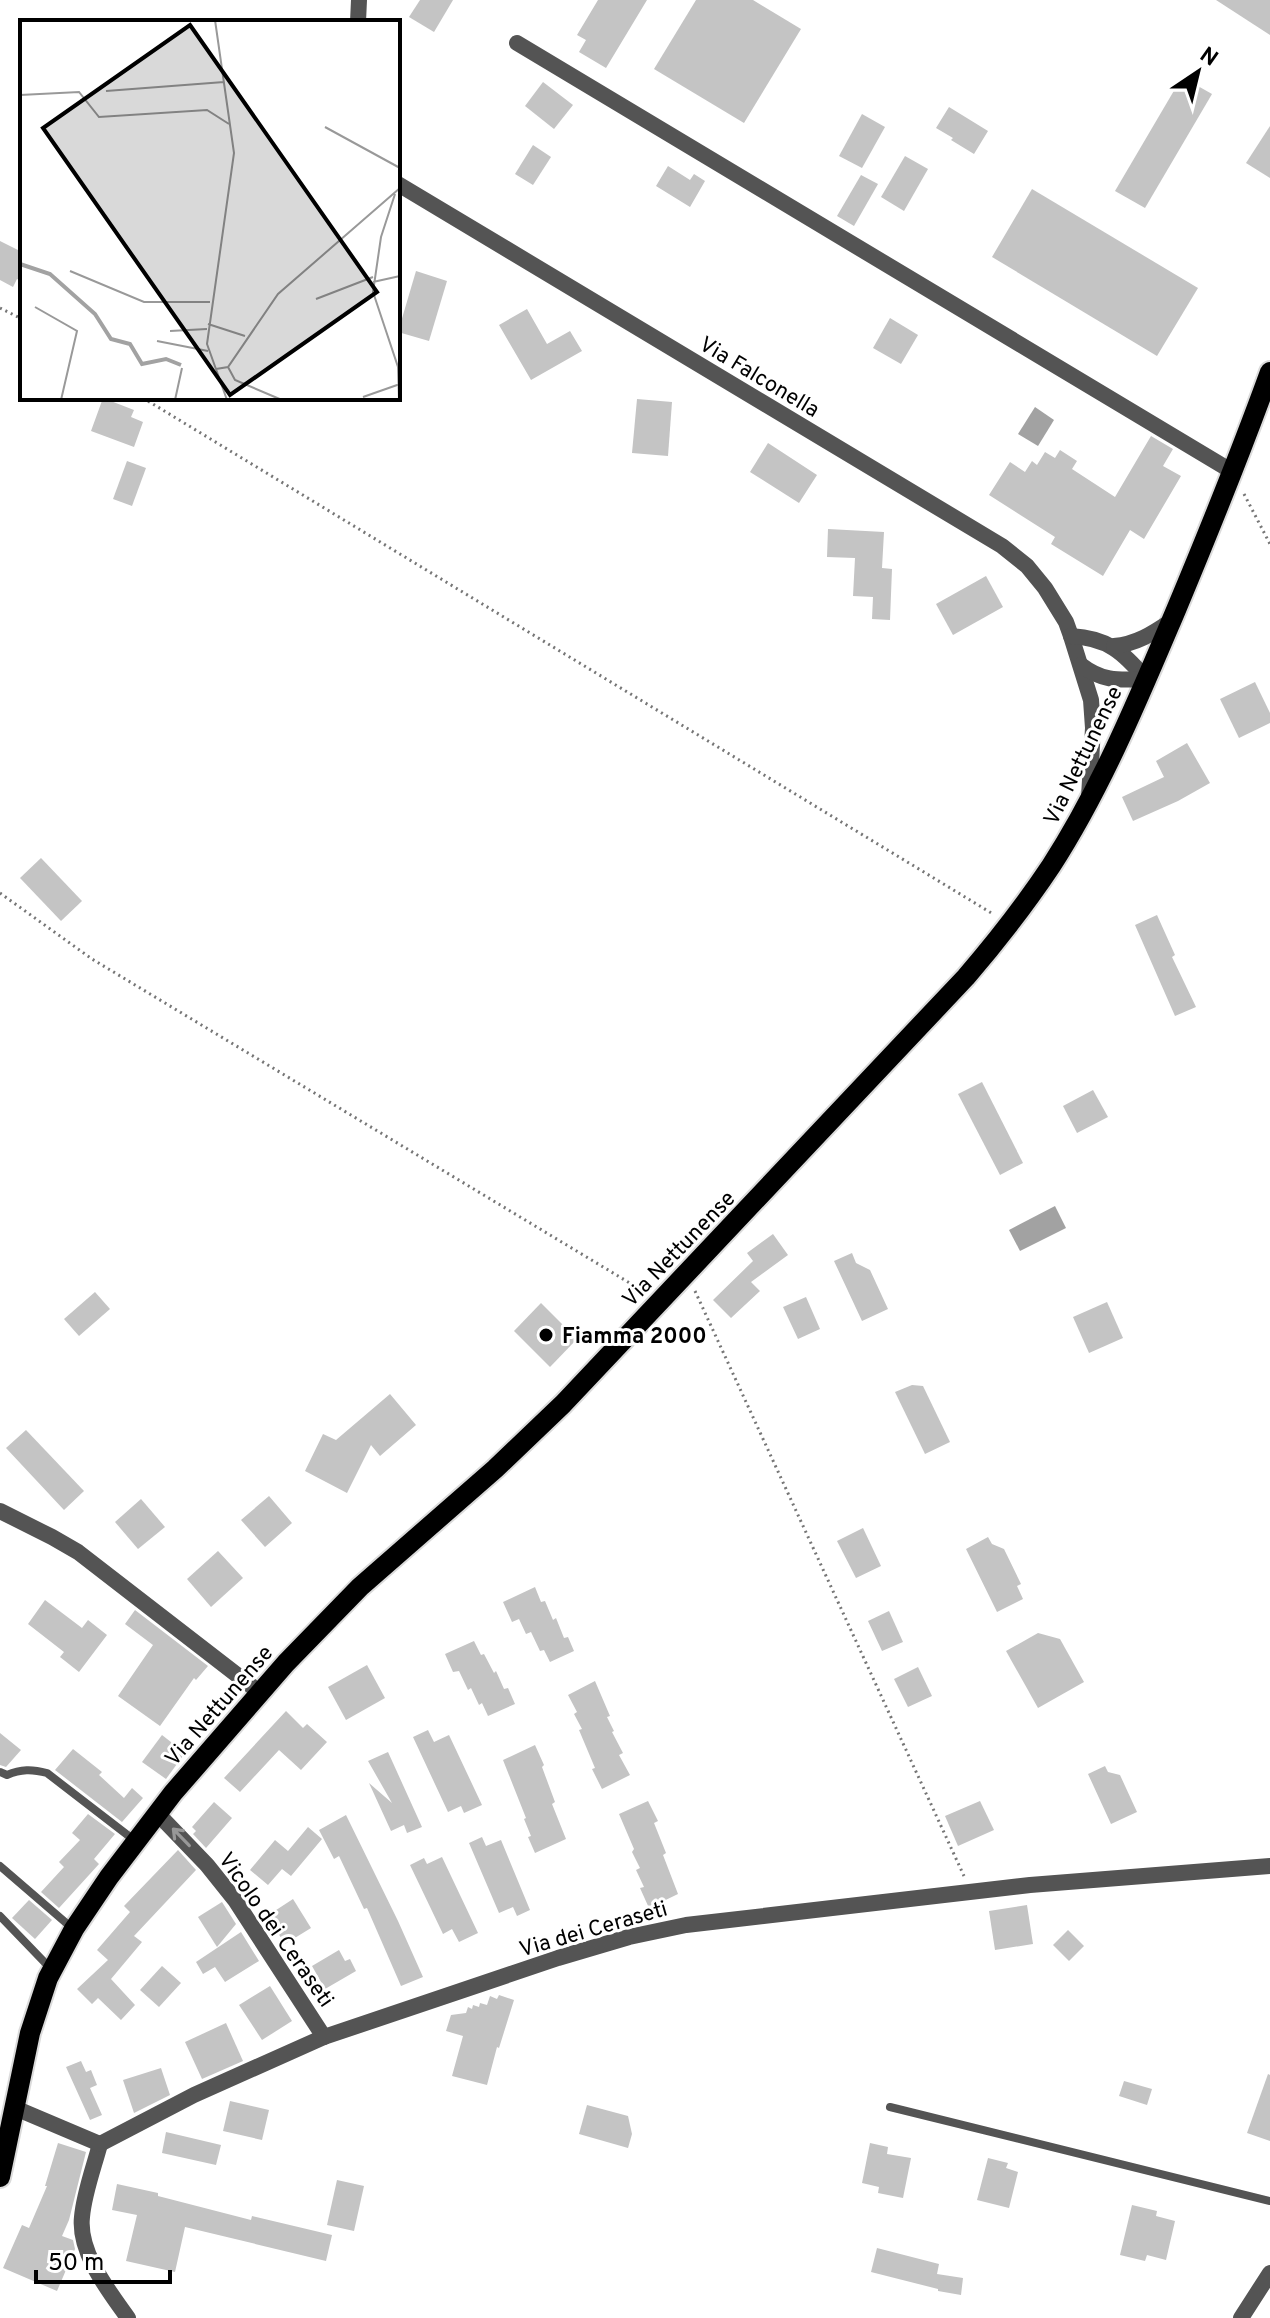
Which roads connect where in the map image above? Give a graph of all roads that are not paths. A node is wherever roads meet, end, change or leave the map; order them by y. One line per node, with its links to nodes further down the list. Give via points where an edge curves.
1 (359, 0): 2 (street)
2 (358, 20)
3 (517, 43): 6 (street)
4 (400, 185): 8 (street, Via Falconella, via 1002,546 1045,588)
5 (1270, 372): 6 (main road, Via Nettunense)
6 (1233, 472): 7 (main road, Via Nettunense)
7 (1171, 621): 9 (street, via 1138,641); 11 (main road, Via Nettunense)
8 (1071, 636): 9 (street); 10 (street, Via Falconella)
9 (1114, 646): 11 (street)
10 (1081, 665): 11 (street, via 1099,677); 12 (street, Via Falconella, via 1093,728)
11 (1146, 679): 12 (main road, Via Nettunense)
12 (1089, 799): 14 (main road, Via Nettunense, via 1010,924 955,988 546,1420 360,1587)
13 (0, 1511): 14 (street, via 78,1552)
14 (259, 1692): 16 (main road, Via Nettunense)
15 (0, 1772): 17 (lane, via 47,1773)
16 (157, 1813): 17 (main road, Via Nettunense); 23 (street, Vicolo dei Ceraseti, one-way to 16, via 235,1900)
17 (135, 1841): 21 (main road, Via Nettunense)
18 (0, 1866): 21 (lane)
19 (1270, 1866): 23 (street, Via dei Ceraseti, via 971,1892 645,1933)
20 (0, 1916): 22 (lane)
21 (74, 1929): 22 (main road, Via Nettunense)
22 (52, 1970): 25 (main road, Via Nettunense, via 30,2033)
23 (324, 2037): 26 (street, Via dei Ceraseti)
24 (890, 2107): 28 (lane)
25 (15, 2108): 26 (street); 27 (main road, Via Nettunense)
26 (100, 2144): 30 (street, via 81,2218 83,2237)
27 (0, 2177)
28 (1270, 2201)
29 (1270, 2273): 31 (street)
30 (128, 2318)
31 (1241, 2318)

